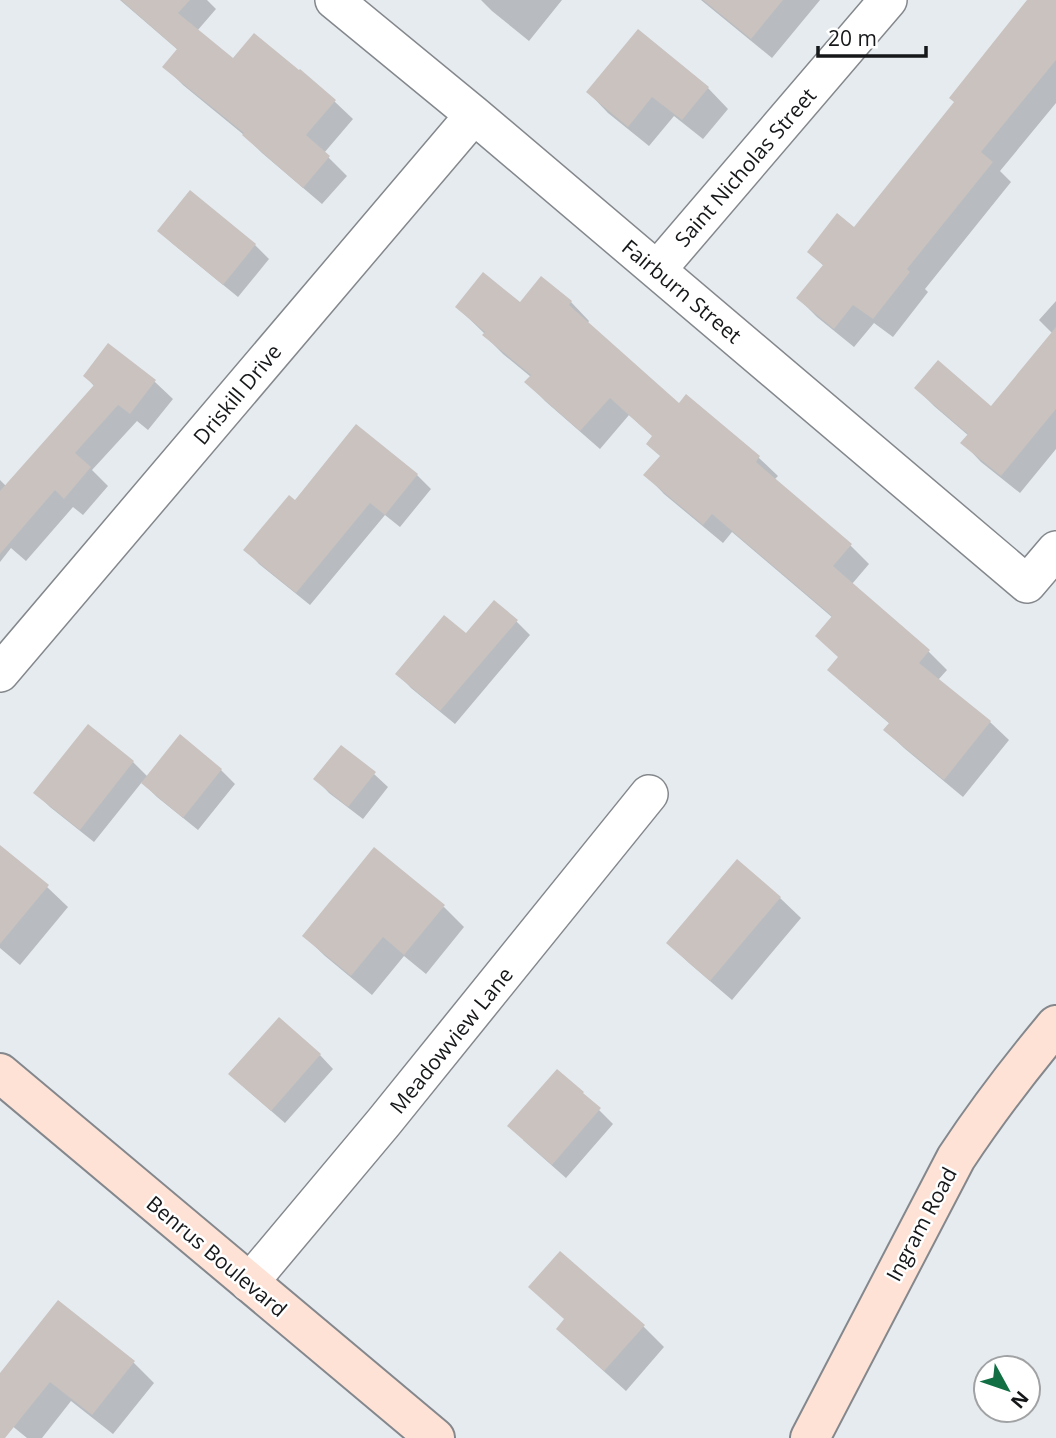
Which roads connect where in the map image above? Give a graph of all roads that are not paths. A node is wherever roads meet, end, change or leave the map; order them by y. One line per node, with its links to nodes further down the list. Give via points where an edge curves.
1 (334, 0): 3 (street, Fairburn Street)
2 (888, 0): 4 (street, Saint Nicholas Street)
3 (474, 115): 4 (street, Fairburn Street); 6 (street, Driskill Drive)
4 (657, 270): 5 (street, Fairburn Street, via 1027,584)
5 (1056, 550)
6 (0, 673)
7 (649, 794): 10 (street, Meadowview Lane)
8 (1056, 1025): 12 (street, Ingram Road, via 1014,1075 956,1158)
9 (0, 1073): 10 (street, Benrus Boulevard)
10 (249, 1283): 11 (street, Benrus Boulevard)
11 (435, 1438)
12 (810, 1438)

